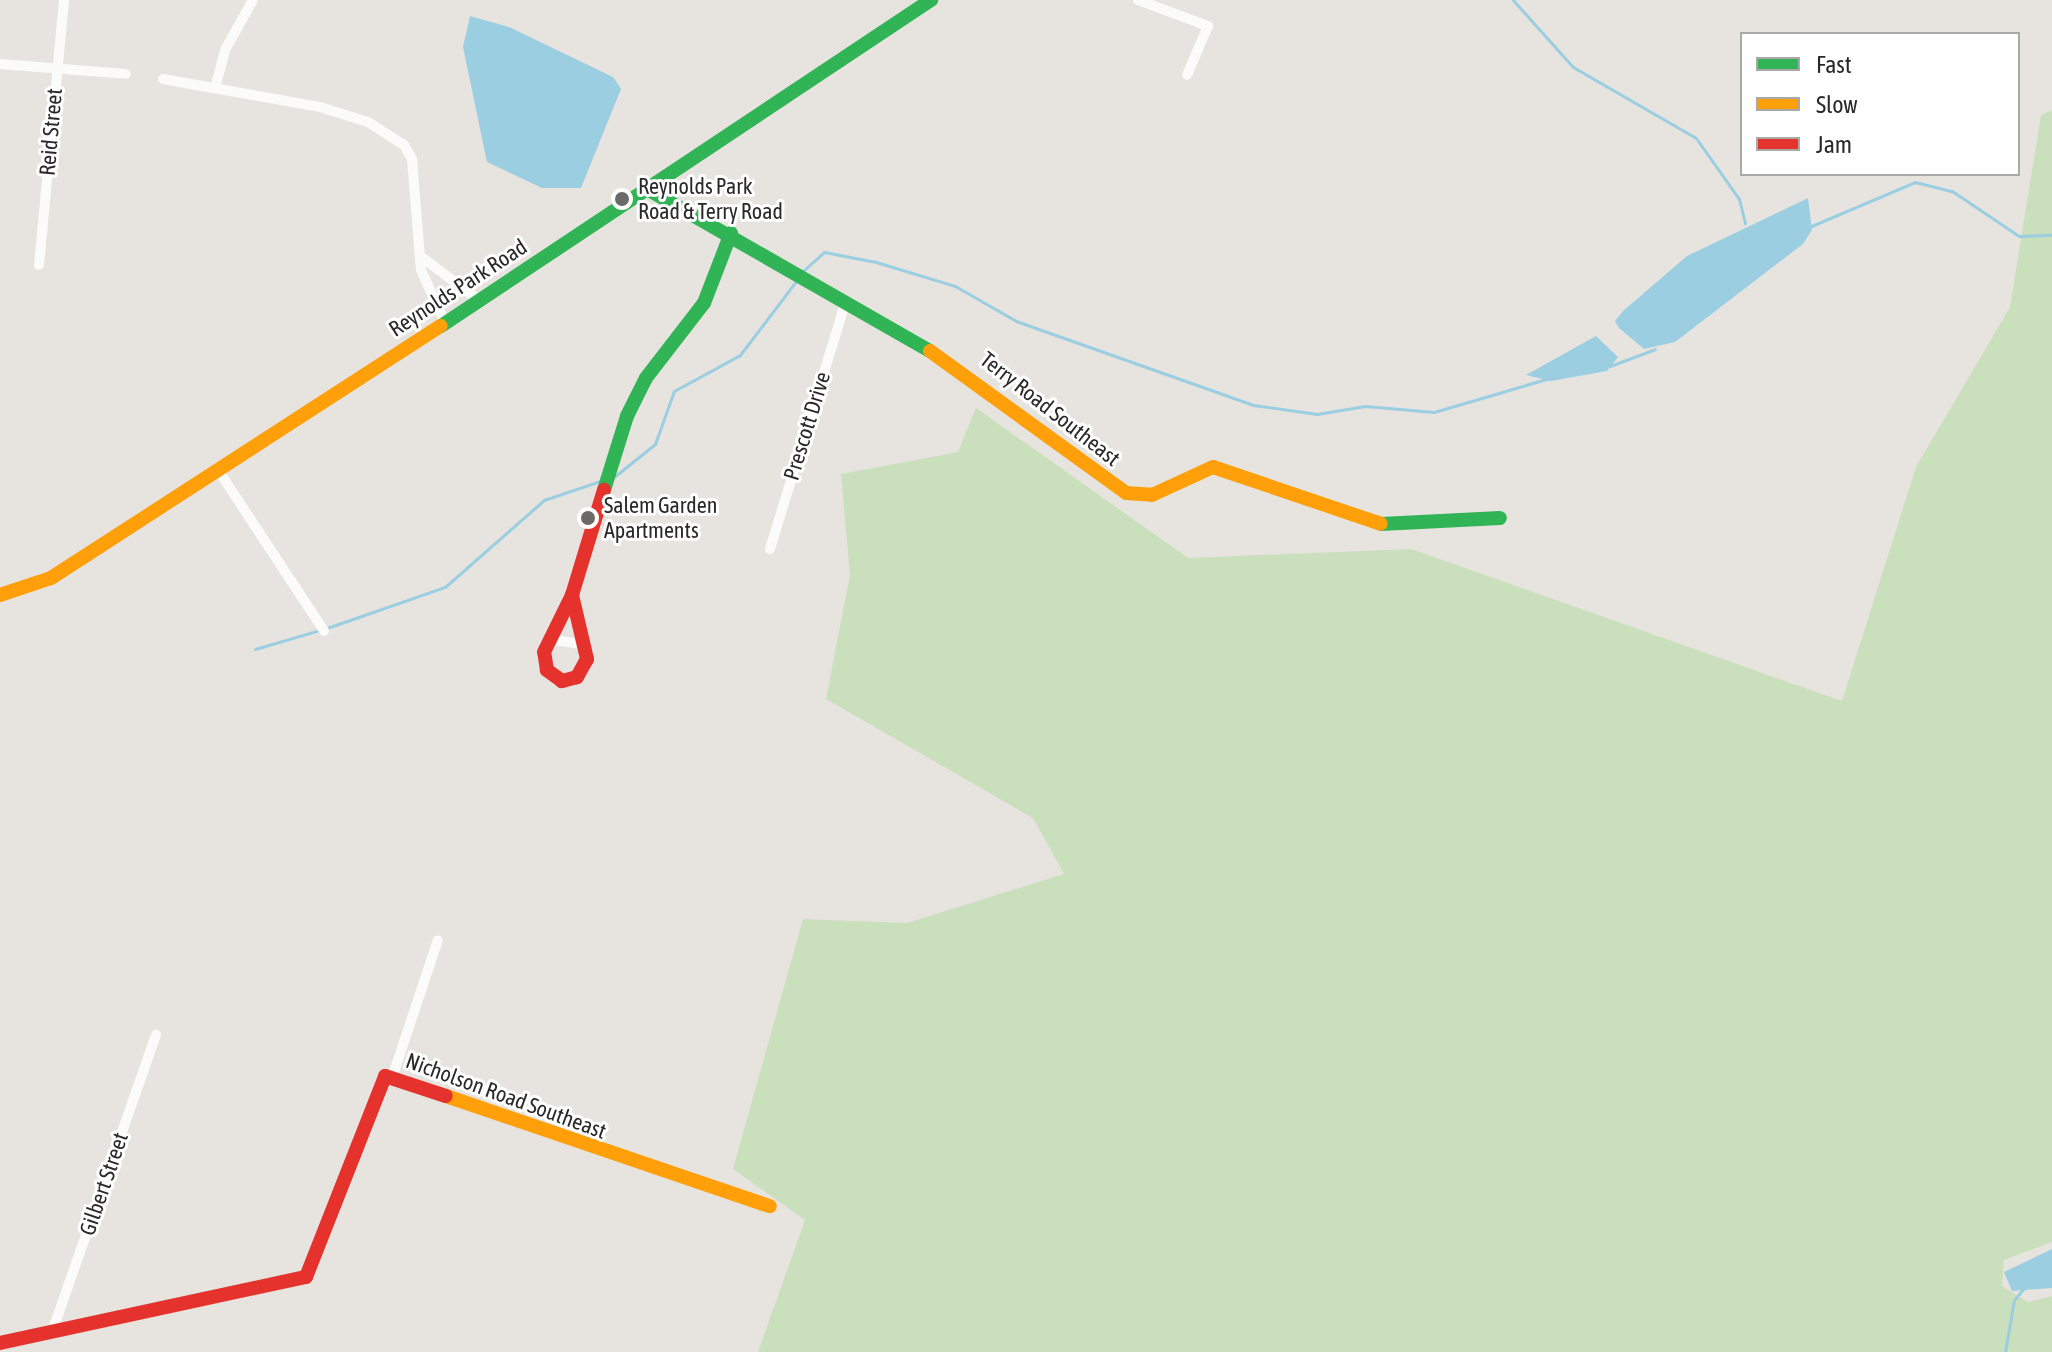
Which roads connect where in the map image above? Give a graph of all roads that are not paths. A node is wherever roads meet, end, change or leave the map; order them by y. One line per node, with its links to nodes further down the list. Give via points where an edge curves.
1 (64, 0): 6 (street, Reid Street)
2 (253, 0): 10 (street, via 225,50)
3 (931, 0): 11 (street, Reynolds Park Road)
4 (1138, 0): 8 (street, via 1208,26)
5 (0, 64): 6 (street)
6 (57, 69): 7 (street); 14 (street, Reid Street)
7 (126, 74)
8 (1187, 75)
9 (163, 79): 10 (street)
10 (215, 88): 13 (street, via 320,107 394,137 412,159)
11 (647, 189): 12 (street, Terry Road Southeast); 15 (street, Reynolds Park Road)
12 (731, 233): 16 (street, Terry Road Southeast); 22 (street, via 704,303 635,395 585,535)
13 (420, 256): 15 (street); 17 (street)
14 (39, 265)
15 (479, 300): 17 (street, Reynolds Park Road)
16 (845, 304): 19 (street, Terry Road Southeast, via 964,370 1126,493 1152,495 1213,467 1366,523 1414,527); 20 (street, Prescott Drive)
17 (445, 323): 18 (street, Reynolds Park Road)
18 (220, 473): 21 (street, Reynolds Park Road, via 51,578); 23 (street)
19 (1500, 518)
20 (770, 549)
21 (0, 595)
22 (572, 595): 24 (street); 25 (street)
23 (324, 631)
24 (555, 640): 25 (street); 25 (street, via 544,665 562,681 584,669)
25 (581, 644)
26 (438, 940): 28 (street)
27 (156, 1035): 30 (street, Gilbert Street)
28 (392, 1078): 29 (street, Nicholson Road Southeast, via 707,1189); 30 (street, Nicholson Road Southeast, via 385,1076 306,1277)
29 (770, 1206)
30 (52, 1332): 31 (street, Nicholson Road Southeast)
31 (2, 1346)

